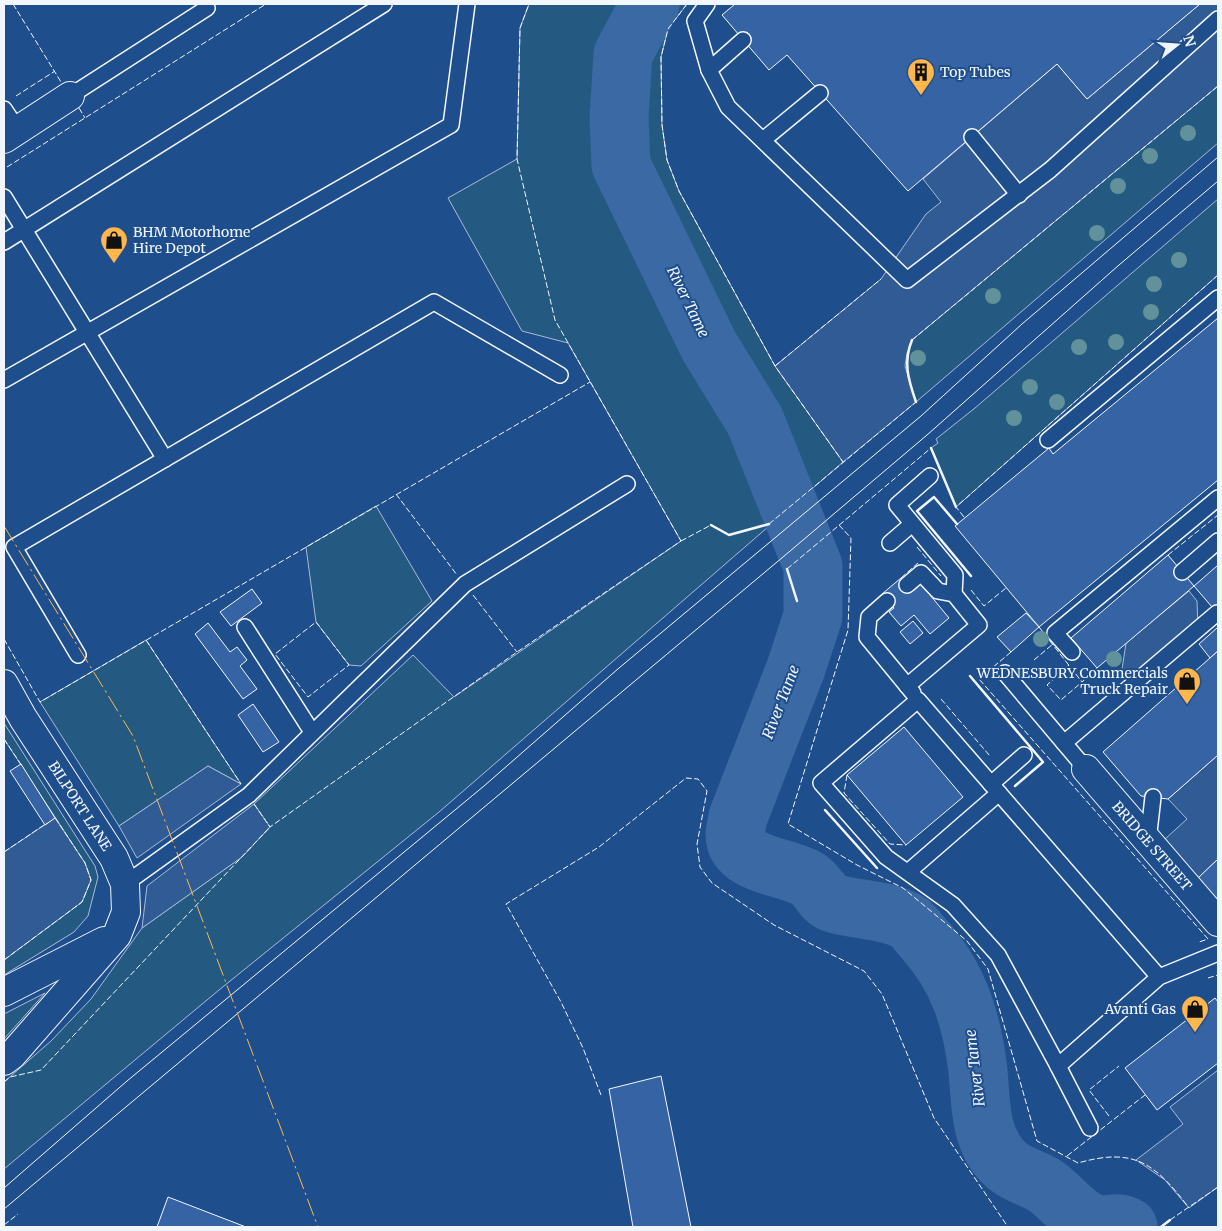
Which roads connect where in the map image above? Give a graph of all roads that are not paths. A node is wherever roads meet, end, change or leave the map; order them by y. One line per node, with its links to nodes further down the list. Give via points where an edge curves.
1 (206, 4): 9 (lane, via 207,8)
2 (384, 4): 15 (lane)
3 (468, 4): 18 (lane, via 451,125)
4 (707, 4): 7 (lane, via 695,21)
5 (1218, 19): 13 (lane)
6 (743, 40): 7 (lane)
7 (709, 70): 12 (lane, via 728,107)
8 (820, 93): 12 (lane)
9 (70, 96): 10 (street)
10 (9, 126)
11 (972, 137): 13 (lane)
12 (763, 140): 13 (lane, via 907,280)
13 (1019, 195)
14 (4, 197): 15 (lane)
15 (24, 230): 16 (lane); 18 (lane)
16 (4, 242)
17 (1218, 298): 21 (lane)
18 (88, 333): 20 (lane); 22 (lane)
19 (560, 375): 22 (lane, via 434,302)
20 (4, 380)
21 (1048, 440)
22 (165, 459): 36 (lane, via 14,546)
23 (930, 476): 26 (lane, via 897,505)
24 (627, 484): 41 (lane, via 465,584)
25 (1218, 498): 35 (lane, via 1189,513 1055,633)
26 (912, 524): 28 (lane); 31 (lane, via 955,575)
27 (1218, 541): 29 (lane)
28 (890, 543)
29 (1182, 572)
30 (907, 585): 31 (lane, via 921,573 938,591)
31 (954, 594): 39 (lane, via 979,625)
32 (887, 601): 39 (lane, via 869,617 867,637)
33 (1217, 613): 42 (lane)
34 (245, 627): 41 (lane)
35 (1072, 652)
36 (78, 655)
37 (1005, 673): 42 (lane)
38 (4, 684): 49 (street, BILPORT LANE, via 114,858)
39 (907, 686): 40 (lane)
40 (918, 700): 45 (lane); 48 (lane, via 821,783 886,857)
41 (312, 732): 49 (lane, via 248,795)
42 (1064, 743): 44 (lane)
43 (1024, 755): 45 (lane)
44 (1086, 769): 47 (street, BRIDGE STREET)
45 (995, 788): 48 (lane); 53 (lane)
46 (1153, 797): 47 (lane)
47 (1148, 841): 50 (street, BRIDGE STREET)
48 (908, 872): 56 (lane, via 953,904 998,955)
49 (125, 884): 51 (street, BILPORT LANE, via 126,912)
50 (1218, 922)
51 (116, 935): 54 (street); 55 (street, BILPORT LANE)
52 (1218, 953): 53 (lane)
53 (1159, 977): 56 (lane)
54 (4, 992)
55 (4, 1061)
56 (1058, 1066): 57 (lane)
57 (1090, 1128)

